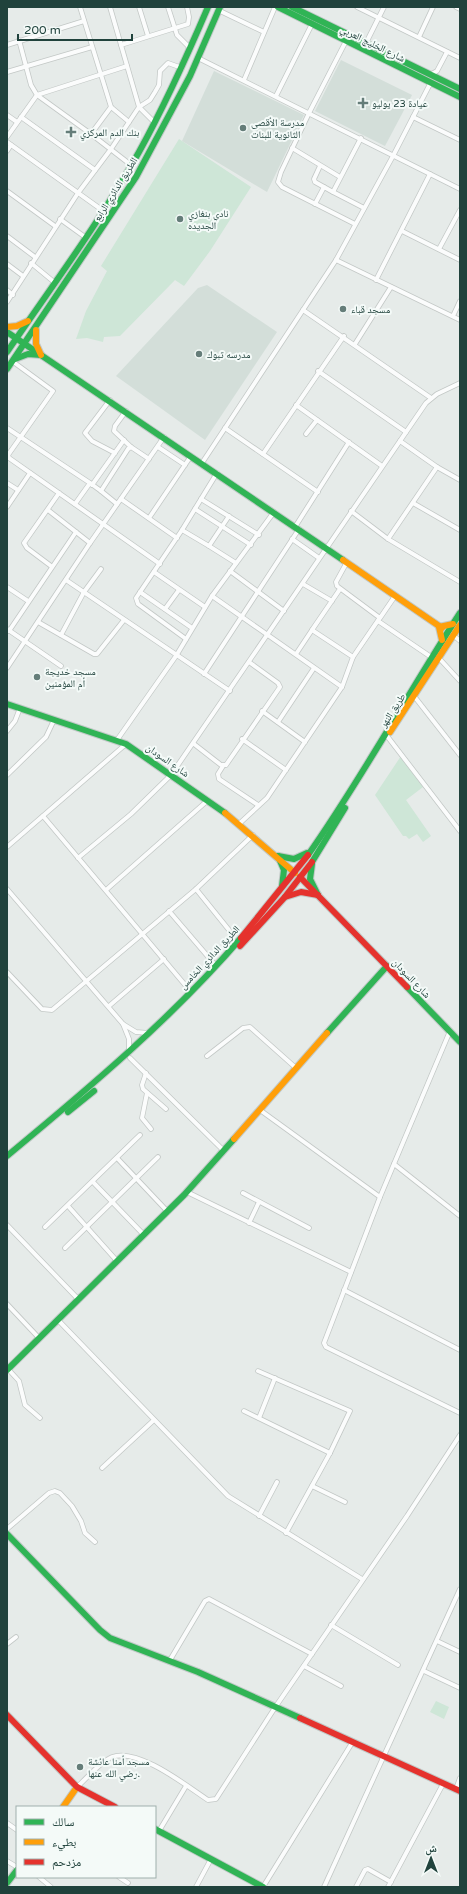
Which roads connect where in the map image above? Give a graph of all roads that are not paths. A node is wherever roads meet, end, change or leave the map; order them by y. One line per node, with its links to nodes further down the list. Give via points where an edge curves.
1 (80, 7): 17 (street)
2 (110, 7): 27 (street)
3 (139, 7): 21 (street)
4 (168, 7): 19 (street)
5 (187, 7): 19 (street, via 190,17 188,24)
6 (208, 7): 29 (main road, الطريق الدائري الرابع)
7 (275, 7): 20 (street)
8 (278, 7): 18 (main road, شارع الخليج العربي)
9 (292, 7): 25 (main road, شارع الخليج العربي)
10 (357, 7): 16 (street)
11 (384, 7): 16 (street)
12 (433, 7): 22 (street)
13 (456, 7): 15 (street)
14 (219, 9): 20 (street); 31 (main road, الطريق الدائري الرابع)
15 (460, 9)
16 (378, 18): 22 (street); 25 (street)
17 (84, 21): 23 (street); 28 (street)
18 (312, 24): 24 (main road, شارع الخليج العربي); 45 (street)
19 (174, 29): 21 (street); 29 (street)
20 (264, 32): 41 (street)
21 (148, 36): 27 (street)
22 (419, 37): 30 (street)
23 (19, 40): 26 (street); 33 (street)
24 (346, 41): 42 (main road, شارع الخليج العربي); 49 (street)
25 (366, 43): 39 (main road, شارع الخليج العربي)
26 (7, 44)
27 (121, 44): 34 (street)
28 (92, 47): 33 (street); 38 (street)
29 (190, 48): 35 (main road, الطريق الدائري الرابع)
30 (447, 52): 32 (street); 36 (street)
31 (198, 58): 41 (street); 103 (main road, الطريق الدائري الرابع, via 180,97 136,177)
32 (460, 58)
33 (26, 66): 37 (street); 44 (street, via 31,85)
34 (127, 66): 38 (street); 48 (street)
35 (182, 68): 48 (street, via 166,63 160,71 159,85 155,92 150,100); 55 (main road, الطريق الدائري الرابع)
36 (437, 71): 39 (street); 40 (street)
37 (7, 72)
38 (100, 74): 44 (street); 47 (street)
39 (430, 75): 40 (main road, شارع الخليج العربي)
40 (439, 79): 43 (main road, شارع الخليج العربي)
41 (244, 80): 45 (street)
42 (431, 82): 46 (main road, شارع الخليج العربي); 52 (street)
43 (460, 89)
44 (37, 95): 51 (street); 56 (street)
45 (276, 96): 49 (street)
46 (460, 97)
47 (111, 107): 54 (street); 56 (street)
48 (139, 107): 54 (street); 55 (street)
49 (309, 113): 58 (street); 61 (street)
50 (7, 115): 53 (street)
51 (21, 117): 53 (street); 67 (street)
52 (413, 117): 59 (street); 64 (street)
53 (17, 122): 57 (street)
54 (129, 122): 62 (street)
55 (155, 123): 65 (main road, الطريق الدائري الرابع)
56 (91, 134): 62 (street)
57 (7, 137)
58 (361, 138): 64 (street); 69 (street)
59 (460, 140)
60 (9, 144): 63 (street); 74 (street)
61 (292, 148): 66 (street); 75 (street, via 278,182 282,187)
62 (111, 149): 65 (street); 67 (street)
63 (7, 151)
64 (393, 156): 68 (street); 76 (street)
65 (131, 164): 77 (main road, الطريق الدائري الرابع)
66 (320, 166): 69 (street); 70 (street, via 314,180)
67 (95, 170): 74 (street)
68 (430, 174): 71 (street); 82 (street)
69 (340, 177): 73 (street)
70 (324, 187): 73 (street); 75 (street)
71 (460, 189)
72 (7, 191): 81 (street)
73 (333, 192): 76 (street)
74 (78, 193): 77 (street); 79 (street)
75 (315, 204): 80 (street)
76 (364, 208): 80 (street)
77 (102, 210): 84 (main road, الطريق الدائري الرابع)
78 (460, 210): 85 (street)
79 (60, 218): 81 (street); 84 (street)
80 (355, 224): 87 (street)
81 (55, 226): 86 (street)
82 (402, 231): 85 (street); 92 (street)
83 (7, 236): 86 (street)
84 (84, 237): 93 (main road, الطريق الدائري الرابع)
85 (439, 249): 88 (street)
86 (35, 257): 90 (street)
87 (336, 260): 92 (street); 99 (street)
88 (460, 260)
89 (7, 264): 91 (street)
90 (30, 264): 91 (street); 93 (street)
91 (23, 276): 96 (street)
92 (376, 280): 94 (street)
93 (54, 282): 102 (main road, الطريق الدائري الرابع)
94 (391, 287): 100 (street); 108 (street)
95 (7, 290): 96 (street)
96 (13, 295): 98 (street)
97 (460, 301): 100 (street)
98 (7, 302)
99 (303, 310): 105 (street); 121 (street)
100 (453, 316): 101 (street)
101 (460, 320)
102 (28, 321): 104 (main road); 106 (main road, الطريق الدائري الرابع)
103 (38, 325): 107 (main road, الطريق الدائري الرابع); 110 (main road, via 35,338)
104 (7, 330): 106 (main road)
105 (344, 336): 108 (street); 113 (street)
106 (17, 338): 107 (main road); 109 (main road, الطريق الدائري الرابع)
107 (25, 344): 110 (main road); 111 (main road, الطريق الدائري الرابع)
108 (355, 344): 115 (street)
109 (7, 352)
110 (41, 354): 111 (main road, via 28,354); 116 (main road)
111 (13, 361): 112 (main road, الطريق الدائري الرابع); 124 (street, via 53,391)
112 (7, 369)
113 (318, 371): 117 (street); 122 (street)
114 (460, 383): 115 (street)
115 (431, 398): 122 (street)
116 (110, 400): 118 (main road); 131 (street, via 85,432 92,441)
117 (296, 405): 119 (street); 132 (street)
118 (126, 411): 125 (main road); 126 (street, via 114,428)
119 (317, 420): 123 (street); 128 (street)
120 (7, 428): 124 (street)
121 (225, 428): 132 (street); 135 (street)
122 (406, 432): 127 (street)
123 (306, 434)
124 (21, 437): 139 (street, via 8,457); 143 (street)
125 (164, 437): 130 (street); 133 (main road)
126 (124, 440): 129 (street); 131 (street)
127 (400, 441): 137 (street); 138 (street)
128 (349, 442): 137 (street); 146 (street)
129 (132, 447): 134 (street); 145 (street, via 128,449)
130 (158, 447): 134 (street); 136 (street)
131 (115, 453): 143 (street)
132 (263, 454): 146 (street)
133 (191, 456): 135 (main road); 136 (street)
134 (149, 459): 149 (street)
135 (202, 463): 140 (main road)
136 (185, 466): 159 (street)
137 (382, 466): 156 (street)
138 (437, 467): 141 (street); 150 (street)
139 (30, 473): 144 (street); 147 (street)
140 (217, 474): 148 (street); 157 (main road)
141 (460, 480)
142 (7, 483): 144 (street)
143 (91, 484): 145 (street); 151 (street)
144 (18, 490): 153 (street)
145 (101, 491): 152 (street)
146 (318, 492): 162 (street)
147 (59, 493): 151 (street); 155 (street)
148 (201, 498): 154 (street); 158 (street)
149 (121, 499): 152 (street); 159 (street)
150 (413, 503): 164 (street); 169 (street)
151 (75, 504): 160 (street)
152 (117, 504): 160 (street)
153 (7, 507)
154 (195, 509): 161 (street); 163 (street)
155 (48, 510): 165 (street); 178 (street, via 24,545)
156 (351, 511): 169 (street); 173 (street)
157 (274, 512): 162 (main road); 166 (street)
158 (229, 516): 161 (street); 166 (street)
159 (149, 518): 167 (street)
160 (104, 524): 170 (street); 177 (street)
161 (222, 526): 171 (street); 172 (street)
162 (297, 528): 168 (street); 173 (main road)
163 (182, 530): 167 (street); 172 (street)
164 (460, 530)
165 (76, 532): 170 (street); 178 (street)
166 (259, 535): 171 (street)
167 (177, 538): 177 (street)
168 (292, 539): 174 (street); 188 (street)
169 (388, 539): 183 (street)
170 (90, 543): 182 (street)
171 (251, 545): 176 (street)
172 (209, 546): 176 (street)
173 (326, 548): 174 (street); 175 (main road)
174 (319, 558): 184 (street)
175 (347, 562): 186 (street, via 336,582); 192 (main road)
176 (236, 563): 180 (street)
177 (160, 564): 181 (street)
178 (51, 566): 193 (street)
179 (101, 569): 189 (street)
180 (230, 571): 188 (street); 191 (street)
181 (154, 572): 187 (street); 190 (street)
182 (66, 580): 189 (street); 202 (street)
183 (460, 582)
184 (303, 584): 194 (street); 197 (street)
185 (7, 587): 193 (street)
186 (340, 589): 194 (street); 200 (street)
187 (179, 590): 195 (street); 196 (street)
188 (257, 591): 197 (street); 199 (street)
189 (84, 592): 201 (street); 209 (street)
190 (140, 592): 196 (street); 211 (street, via 136,602)
191 (212, 596): 195 (street); 199 (street)
192 (395, 596): 200 (street); 204 (main road)
193 (28, 601): 206 (street)
194 (332, 601): 207 (street)
195 (204, 607): 205 (street)
196 (165, 609): 205 (street)
197 (284, 611): 210 (street)
198 (460, 613): 203 (main road, طريق النهر)
199 (240, 616): 210 (street); 226 (street)
200 (379, 619): 217 (street); 218 (street)
201 (124, 620): 209 (street, via 97,654 91,654); 216 (street)
202 (38, 622): 209 (street); 214 (street)
203 (457, 624): 204 (main road); 208 (main road, طريق النهر)
204 (439, 627): 208 (main road); 212 (main road)
205 (192, 628): 211 (street)
206 (8, 630): 214 (street)
207 (312, 630): 215 (street); 217 (street)
208 (450, 634): 212 (main road, طريق النهر); 213 (street); 219 (main road, طريق النهر)
209 (61, 635)
210 (268, 635): 215 (street); 222 (street)
211 (186, 638): 216 (street)
212 (442, 640): 218 (main road, طريق النهر)
213 (460, 641)
214 (24, 642): 221 (street); 223 (street)
215 (296, 654): 225 (street)
216 (176, 656): 226 (street); 239 (street)
217 (353, 657): 228 (street)
218 (431, 657): 237 (main road, طريق النهر)
219 (438, 657): 227 (street); 230 (main road, طريق النهر)
220 (7, 659): 221 (street)
221 (12, 661): 224 (street)
222 (249, 662): 229 (street); 233 (street, via 280,684)
223 (61, 666)
224 (7, 668)
225 (314, 668): 228 (street); 235 (street)
226 (204, 674): 229 (street)
227 (460, 681)
228 (342, 687): 240 (street)
229 (230, 691): 242 (street)
230 (414, 696): 237 (main road, طريق النهر); 243 (street)
231 (7, 704): 232 (main road, شارع السودان)
232 (20, 708): 234 (main road, شارع السودان); 236 (street, via 15,721)
233 (262, 711): 235 (street); 238 (street)
234 (54, 720): 239 (main road, شارع السودان); 246 (street, via 46,737)
235 (278, 722): 240 (street)
236 (7, 731)
237 (385, 735): 250 (main road, طريق النهر); 253 (street); 256 (main road, الطريق الدائري الخامس, via 340,809)
238 (242, 739): 244 (street); 245 (street)
239 (117, 740): 241 (main road, شارع السودان)
240 (305, 742): 245 (street)
241 (126, 744): 247 (main road, شارع السودان); 251 (street)
242 (194, 744): 244 (street); 247 (street)
243 (460, 755)
244 (223, 766): 249 (street, via 218,774 219,779)
245 (286, 770): 249 (street, via 268,798)
246 (7, 775)
247 (171, 775): 248 (main road, شارع السودان); 258 (street, via 131,814)
248 (207, 801): 252 (main road, شارع السودان); 263 (street)
249 (258, 804): 252 (street)
250 (345, 809): 259 (main road, الطريق الدائري الخامس)
251 (43, 816): 255 (street); 258 (street)
252 (240, 823): 254 (main road, شارع السودان)
253 (460, 831)
254 (253, 834): 257 (main road, شارع السودان); 262 (street)
255 (7, 847)
256 (312, 849): 257 (main road, via 294,859); 260 (main road, الطريق الدائري الخامس)
257 (278, 856): 260 (main road, شارع السودان); 264 (main road, via 284,870)
258 (78, 858): 263 (street)
259 (314, 858): 260 (main road, الطريق الدائري الخامس); 265 (main road, via 310,875 311,884)
260 (297, 875): 264 (main road, الطريق الدائري الخامس); 265 (main road, شارع السودان); 266 (main road, الطريق الدائري الخامس)
261 (7, 889): 274 (street)
262 (196, 889): 267 (street); 268 (street)
263 (106, 890): 269 (street)
264 (280, 892): 271 (main road, الطريق الدائري الخامس)
265 (318, 895): 266 (main road, via 301,892); 272 (main road, شارع السودان)
266 (283, 898): 281 (main road, الطريق الدائري الخامس, via 262,925)
267 (169, 911): 269 (street); 271 (street)
268 (228, 930)
269 (141, 933): 270 (street); 274 (street)
270 (164, 959): 275 (street); 276 (street)
271 (216, 966): 275 (main road, الطريق الدائري الخامس)
272 (387, 966): 278 (main road, شارع السودان); 283 (main road)
273 (7, 972): 274 (street, via 45,1010 52,1010)
274 (87, 981): 276 (street)
275 (191, 992): 279 (main road, الطريق الدائري الخامس)
276 (109, 1006): 277 (street)
277 (122, 1024): 279 (street, via 136,1032); 281 (street, via 129,1039)
278 (450, 1031): 280 (main road, شارع السودان); 296 (street)
279 (151, 1032): 281 (main road, الطريق الدائري الخامس)
280 (460, 1042)
281 (129, 1056): 284 (street); 290 (main road, الطريق الدائري الخامس, via 82,1101)
282 (207, 1056): 283 (street, via 243,1028 250,1027)
283 (296, 1068): 287 (main road)
284 (146, 1073): 285 (street, via 142,1089); 291 (street)
285 (147, 1093): 286 (street); 288 (street, via 142,1118)
286 (166, 1109)
287 (260, 1110): 291 (main road); 301 (street)
288 (151, 1129)
289 (140, 1135): 294 (street)
290 (16, 1151): 292 (main road, الطريق الدائري الخامس); 295 (main road, الطريق الدائري الخامس)
291 (224, 1151): 299 (main road)
292 (7, 1156)
293 (158, 1157): 297 (street)
294 (117, 1158): 297 (street); 298 (street)
295 (7, 1161)
296 (394, 1164): 301 (street); 306 (street)
297 (137, 1178): 302 (street); 305 (street)
298 (93, 1182): 302 (street); 304 (street)
299 (187, 1192): 305 (main road); 307 (street)
300 (243, 1193): 303 (street)
301 (380, 1197): 315 (street)
302 (113, 1202): 310 (street); 312 (street)
303 (259, 1202): 307 (street); 311 (street)
304 (68, 1206): 309 (street); 310 (street)
305 (168, 1212): 312 (main road)
306 (460, 1216)
307 (249, 1222): 315 (street)
308 (7, 1225): 317 (street)
309 (45, 1227)
310 (88, 1227): 313 (street); 314 (street)
311 (309, 1228)
312 (144, 1235): 314 (main road)
313 (65, 1248)
314 (117, 1261): 317 (main road)
315 (351, 1272): 316 (street)
316 (344, 1290): 321 (street); 326 (street, via 324,1342 325,1346)
317 (79, 1300): 319 (main road)
318 (7, 1304): 320 (street)
319 (58, 1320): 320 (main road); 329 (street)
320 (40, 1338): 322 (main road)
321 (460, 1350)
322 (8, 1366): 327 (street, via 19,1381 25,1404)
323 (258, 1371): 324 (street)
324 (275, 1378): 328 (street); 331 (street, via 350,1410)
325 (244, 1410): 328 (street)
326 (460, 1413)
327 (40, 1418)
328 (259, 1418): 331 (street)
329 (154, 1420): 332 (street); 336 (street, via 228,1496)
330 (460, 1435): 341 (street)
331 (330, 1453): 334 (street)
332 (102, 1468)
333 (277, 1482): 336 (street)
334 (312, 1486): 335 (street); 338 (street)
335 (345, 1502)
336 (259, 1516): 338 (street)
337 (7, 1530): 340 (street, via 54,1491 60,1493 72,1506 85,1533)
338 (286, 1533): 341 (street)
339 (7, 1534): 349 (main road, via 104,1634 121,1643)
340 (95, 1542)
341 (362, 1579): 343 (street)
342 (460, 1589): 345 (street)
343 (331, 1626): 348 (street); 350 (street)
344 (16, 1637): 346 (street)
345 (437, 1641): 347 (street); 352 (street)
346 (7, 1644)
347 (460, 1652)
348 (312, 1654): 349 (street, via 209,1599 205,1601); 351 (street)
349 (170, 1660): 355 (main road)
350 (398, 1665)
351 (304, 1666): 353 (street); 355 (street)
352 (424, 1671): 354 (street); 358 (street)
353 (341, 1686)
354 (460, 1688)
355 (276, 1706): 357 (main road); 361 (street, via 216,1799 208,1800)
356 (7, 1715): 362 (main road)
357 (352, 1743): 358 (main road); 380 (street)
358 (384, 1757): 360 (main road); 381 (street)
359 (460, 1778): 363 (street)
360 (443, 1784): 363 (main road); 375 (street)
361 (186, 1786): 362 (street, via 152,1764 138,1758 123,1756 111,1757); 368 (street)
362 (77, 1787): 364 (main road); 365 (main road)
363 (458, 1790)
364 (64, 1806)
365 (113, 1806)
366 (7, 1823): 367 (street)
367 (16, 1829)
368 (157, 1830): 369 (main road)
369 (211, 1858): 379 (street); 380 (main road)
370 (7, 1861): 371 (street)
371 (16, 1867)
372 (16, 1870): 376 (main road)
373 (40, 1878): 378 (street)
374 (120, 1878): 377 (street)
375 (391, 1882): 382 (street, via 368,1869); 383 (street)
376 (7, 1883)
377 (128, 1883)
378 (51, 1887)
379 (196, 1887)
380 (263, 1887)
381 (324, 1887)
382 (356, 1887)
383 (388, 1887)

